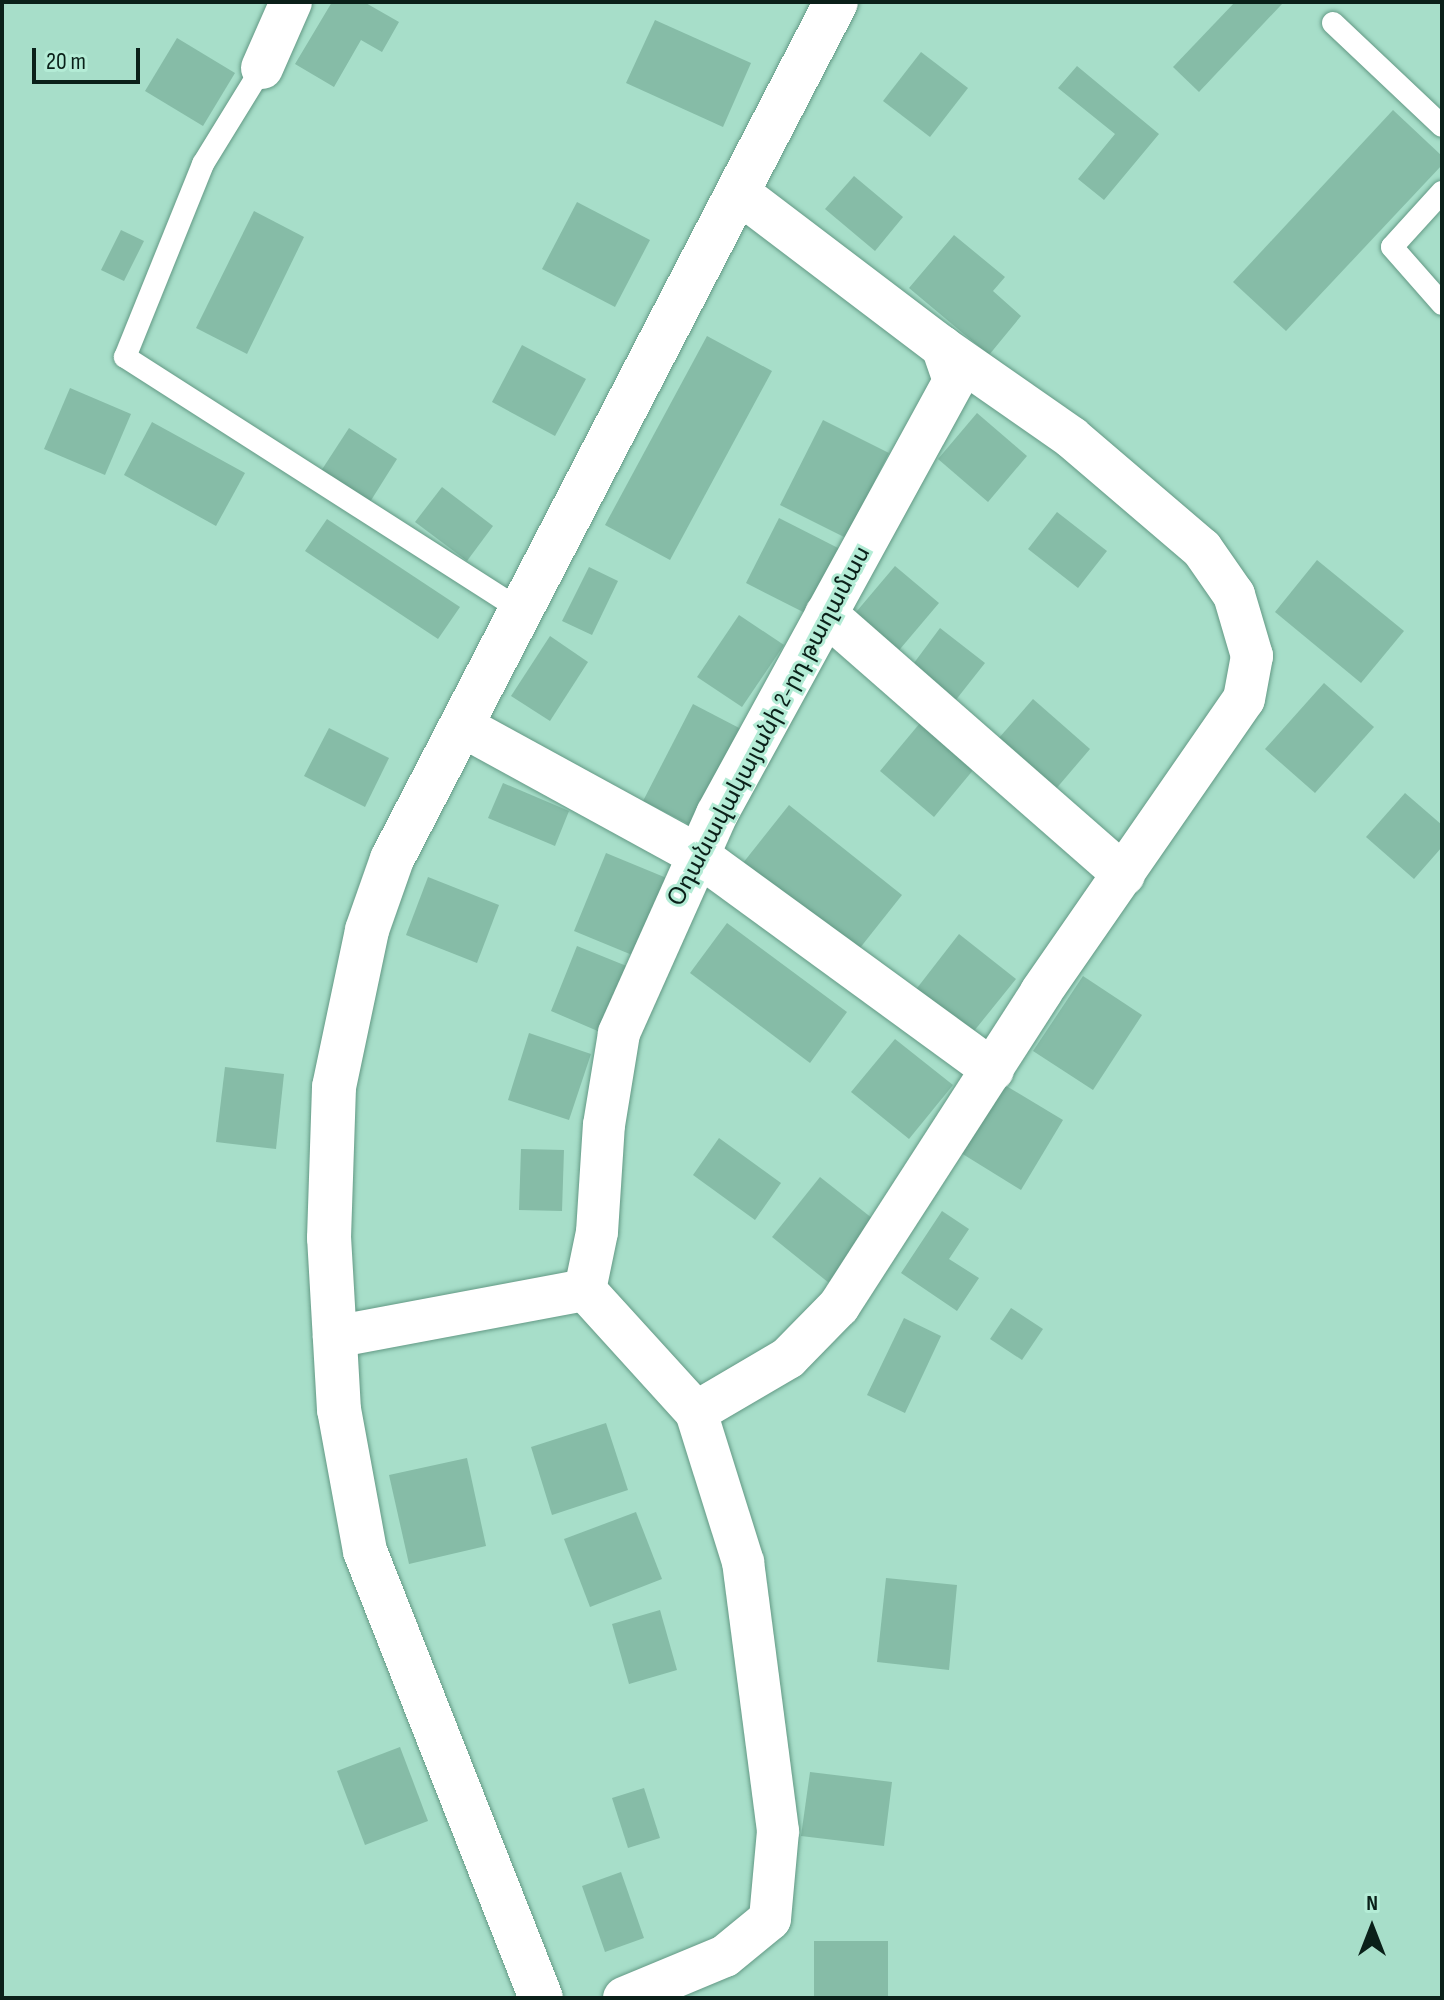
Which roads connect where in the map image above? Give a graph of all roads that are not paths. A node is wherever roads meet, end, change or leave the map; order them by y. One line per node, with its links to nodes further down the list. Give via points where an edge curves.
1 (291, 2): 4 (street)
2 (836, 2): 6 (main road)
3 (1333, 23): 5 (lane)
4 (262, 68): 10 (lane, via 203,164 125,357)
5 (1442, 126)
6 (738, 192): 9 (street); 10 (main road)
7 (1442, 192): 8 (lane, via 1392,247)
8 (1442, 304)
9 (942, 347): 11 (street, Օդանավակայանի 2-րդ թաղամաս, via 954,381); 14 (street, via 1071,437 1202,549 1234,595 1252,656 1244,699)
10 (522, 611): 12 (main road)
11 (826, 614): 13 (street, Օդանավակայանի 2-րդ թաղամաս); 14 (street)
12 (462, 726): 13 (street); 17 (main road, via 392,859 367,930 334,1087 329,1238)
13 (698, 855): 15 (street); 16 (street, Օդանավակայանի 2-րդ թաղամաս, via 619,1033 604,1125 597,1232)
14 (1124, 875): 15 (street)
15 (993, 1070): 18 (street, via 839,1306 788,1358)
16 (585, 1290): 17 (street); 18 (street)
17 (334, 1337): 19 (main road, via 339,1410 365,1551)
18 (696, 1412): 20 (street, via 743,1562 778,1831 770,1919 725,1956)
19 (541, 1998)
20 (624, 1998)

